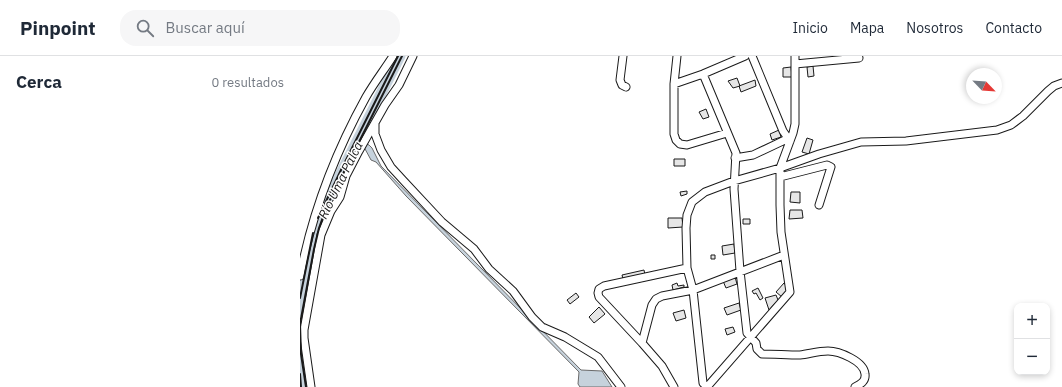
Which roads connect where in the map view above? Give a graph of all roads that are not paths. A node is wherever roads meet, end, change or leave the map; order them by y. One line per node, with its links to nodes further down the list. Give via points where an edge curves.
1 (393, 56): 25 (street, via 367,96 336,157 317,207)
2 (413, 56): 14 (street)
3 (623, 56): 13 (street, via 620,80 622,85)
4 (677, 56): 12 (street)
5 (745, 56): 10 (street)
6 (752, 56): 16 (street)
7 (795, 56): 9 (street)
8 (859, 58): 9 (street)
9 (795, 64): 16 (street, via 795,124)
10 (703, 74): 12 (street); 15 (street)
11 (1062, 83): 18 (street, via 1054,86 1011,125 997,130 906,142 860,142)
12 (674, 84): 15 (street, via 674,134 678,142 687,145)
13 (626, 86)
14 (375, 124): 29 (street, via 346,176 340,197 331,211 318,245 304,338); 30 (street, via 375,134 389,163 442,222 474,248 489,269 513,291 542,327 565,337 598,357)
15 (727, 133): 17 (street, via 736,154)
16 (788, 140): 17 (street, via 753,155); 18 (street)
17 (735, 158): 20 (street)
18 (780, 168): 19 (street); 20 (street)
19 (780, 177): 21 (street, via 827,165 831,167); 22 (street)
20 (734, 181): 23 (street, via 705,192 692,202 686,228); 24 (street)
21 (819, 205)
22 (784, 254): 24 (street); 27 (street, via 790,292)
23 (687, 268): 26 (street); 28 (street, via 602,286 599,289 599,297)
24 (740, 271): 26 (street); 27 (street, via 747,333)
25 (300, 276)
26 (693, 290): 28 (street, via 656,299); 32 (street, via 704,383)
27 (750, 337): 32 (street); 33 (street, via 756,342 757,349 762,354 799,355 830,351 849,357 865,371 864,380)
28 (642, 343): 31 (street, via 662,366)
29 (311, 387)
30 (621, 387)
31 (674, 387)
32 (707, 387)
33 (855, 387)

